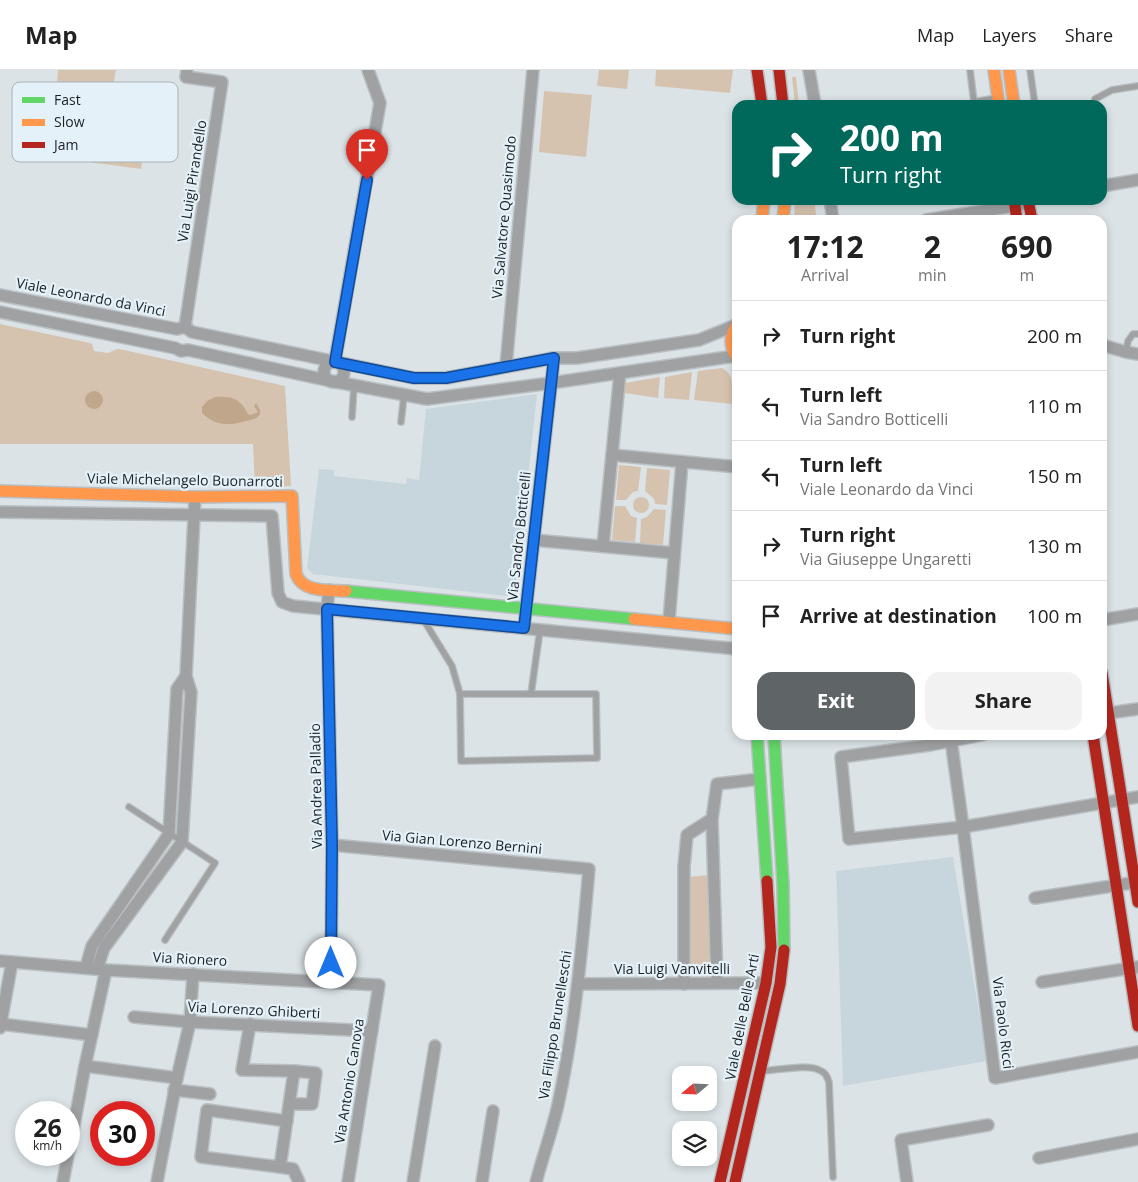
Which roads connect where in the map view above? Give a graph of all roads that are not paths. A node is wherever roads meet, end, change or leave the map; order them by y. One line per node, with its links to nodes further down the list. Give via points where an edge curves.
1 (187, 70): 27 (street, Via Luigi Pirandello, via 186,76 222,82)
2 (368, 70): 36 (street, via 380,103)
3 (533, 70): 37 (street, Via Salvatore Quasimodo)
4 (757, 70): 13 (street)
5 (779, 70): 14 (street)
6 (809, 70): 15 (street)
7 (970, 70): 16 (lane)
8 (994, 70): 17 (street)
9 (1009, 70): 18 (street)
10 (1030, 70): 19 (lane)
11 (1138, 86): 12 (lane, via 1112,90)
12 (1095, 99)
13 (761, 100)
14 (782, 100)
15 (814, 100)
16 (974, 100)
17 (998, 100)
18 (1013, 100)
19 (1034, 100)
20 (1138, 180): 21 (street)
21 (1107, 185)
22 (1004, 205): 23 (street)
23 (952, 215)
24 (0, 295): 27 (street, Viale Leonardo da Vinci)
25 (0, 312): 30 (street)
26 (732, 326): 34 (street, Viale Leonardo da Vinci, via 699,340 577,358)
27 (185, 329): 30 (street, Viale Leonardo da Vinci, via 172,338); 31 (street, via 194,342); 36 (street, Viale Leonardo da Vinci)
28 (1138, 334): 32 (lane, via 1133,334 1128,341)
29 (1107, 346): 32 (street)
30 (175, 348): 31 (street)
31 (188, 350): 39 (street)
32 (1126, 352): 33 (street)
33 (1138, 354)
34 (554, 358): 37 (street, Viale Leonardo da Vinci); 40 (street, Via Sandro Botticelli)
35 (732, 358): 38 (street)
36 (335, 362): 37 (street, Viale Leonardo da Vinci, via 414,378 446,378); 39 (street, via 341,364 344,372 340,380)
37 (506, 366)
38 (620, 373): 40 (street); 45 (street)
39 (331, 381): 41 (street)
40 (551, 384): 42 (street, via 426,400); 52 (street, Via Sandro Botticelli)
41 (354, 386): 42 (street); 43 (lane)
42 (404, 395): 44 (lane)
43 (352, 417)
44 (400, 422)
45 (612, 455): 46 (street); 53 (street)
46 (682, 462): 47 (street); 54 (street)
47 (732, 466)
48 (0, 492): 49 (street, Viale Michelangelo Buonarroti)
49 (194, 497): 51 (street); 55 (street, Viale Michelangelo Buonarroti, via 292,496 296,574 303,586)
50 (0, 512): 51 (street)
51 (194, 516): 57 (street, via 272,516 276,579 282,602); 66 (street)
52 (534, 540): 53 (street); 56 (street, Via Sandro Botticelli)
53 (603, 546): 54 (street)
54 (674, 552): 61 (street)
55 (329, 590): 56 (street, Viale Michelangelo Buonarroti); 57 (street, Via Andrea Palladio)
56 (526, 608): 61 (street, Viale Michelangelo Buonarroti); 62 (street, Via Sandro Botticelli)
57 (327, 609): 59 (street); 85 (street, Via Andrea Palladio)
58 (1138, 614): 60 (street)
59 (423, 619): 62 (street); 67 (lane, via 452,666)
60 (1107, 619)
61 (669, 621): 63 (street, Viale Michelangelo Buonarroti)
62 (524, 628): 64 (street)
63 (732, 628)
64 (540, 629): 65 (street); 68 (lane)
65 (732, 648)
66 (186, 676): 83 (street, via 177,689); 84 (street, via 191,692)
67 (460, 694): 68 (lane); 68 (lane, via 461,760 597,758 596,694)
68 (531, 694)
69 (1138, 709): 70 (street)
70 (1107, 714)
71 (1107, 719): 78 (street)
72 (757, 740): 76 (street, Viale delle Belle Arti)
73 (774, 740): 114 (street, Viale delle Belle Arti, via 784,946 780,984)
74 (951, 740): 82 (street, Via Paolo Ricci); 82 (street, via 841,757 849,839)
75 (1094, 740): 79 (street)
76 (760, 779): 81 (street, via 717,784); 99 (street, Viale delle Belle Arti, via 771,947)
77 (1138, 796): 78 (street)
78 (1122, 799): 79 (street); 87 (street)
79 (1103, 803): 82 (street); 88 (street)
80 (129, 807): 83 (lane)
81 (712, 819): 97 (street); 101 (street, via 687,835)
82 (963, 827): 111 (street, Via Paolo Ricci, via 995,1078)
83 (169, 834): 84 (lane); 94 (street, via 92,946)
84 (182, 842): 91 (lane, via 215,863); 94 (street, via 104,948)
85 (332, 845): 86 (street, Via Gian Lorenzo Bernini); 96 (street, Via Andrea Palladio)
86 (589, 869): 100 (street, Via Filippo Brunelleschi)
87 (1137, 882): 88 (street); 90 (street)
88 (1116, 885): 89 (street); 93 (street)
89 (1035, 898)
90 (1138, 902)
91 (165, 940)
92 (6, 961): 94 (street, Via Rionero); 106 (street)
93 (1133, 968): 98 (street); 107 (street)
94 (96, 969): 95 (street, Via Rionero); 109 (street)
95 (194, 974): 96 (street, Via Rionero); 104 (street)
96 (331, 982): 102 (street, Via Rionero)
97 (717, 982): 99 (street, Via Luigi Vanvitelli); 101 (street, Via Luigi Vanvitelli)
98 (1042, 982)
99 (766, 983): 134 (street, Viale delle Belle Arti)
100 (579, 984): 101 (street, Via Luigi Vanvitelli); 133 (street, Via Filippo Brunelleschi, via 558,1107)
101 (684, 984)
102 (379, 985): 108 (street, Via Antonio Canova)
103 (134, 1017): 104 (street, Via Lorenzo Ghiberti)
104 (190, 1022): 105 (street, Via Lorenzo Ghiberti); 115 (street)
105 (250, 1024): 108 (street, Via Lorenzo Ghiberti); 113 (street, via 242,1070)
106 (0, 1026): 109 (street)
107 (1138, 1026)
108 (372, 1031): 130 (street, Via Antonio Canova)
109 (92, 1035): 112 (street)
110 (435, 1046): 131 (street)
111 (1138, 1052)
112 (85, 1066): 115 (street); 117 (street)
113 (294, 1071): 118 (street); 118 (street, via 316,1073 312,1104)
114 (760, 1071): 126 (lane, via 810,1068 826,1074); 135 (street, Viale delle Belle Arti)
115 (175, 1084): 116 (street); 128 (street)
116 (210, 1094)
117 (78, 1101)
118 (290, 1104): 120 (street)
119 (493, 1111): 132 (street)
120 (287, 1121): 125 (street); 125 (street, via 207,1110 201,1157)
121 (988, 1125): 136 (street, via 901,1140)
122 (1138, 1139): 123 (street)
123 (1039, 1158)
124 (66, 1166): 127 (street)
125 (280, 1167): 129 (street, via 293,1169)
126 (833, 1177)
127 (63, 1182)
128 (157, 1182)
129 (299, 1182)
130 (348, 1182)
131 (413, 1182)
132 (482, 1182)
133 (536, 1182)
134 (720, 1182)
135 (735, 1182)
136 (907, 1182)

